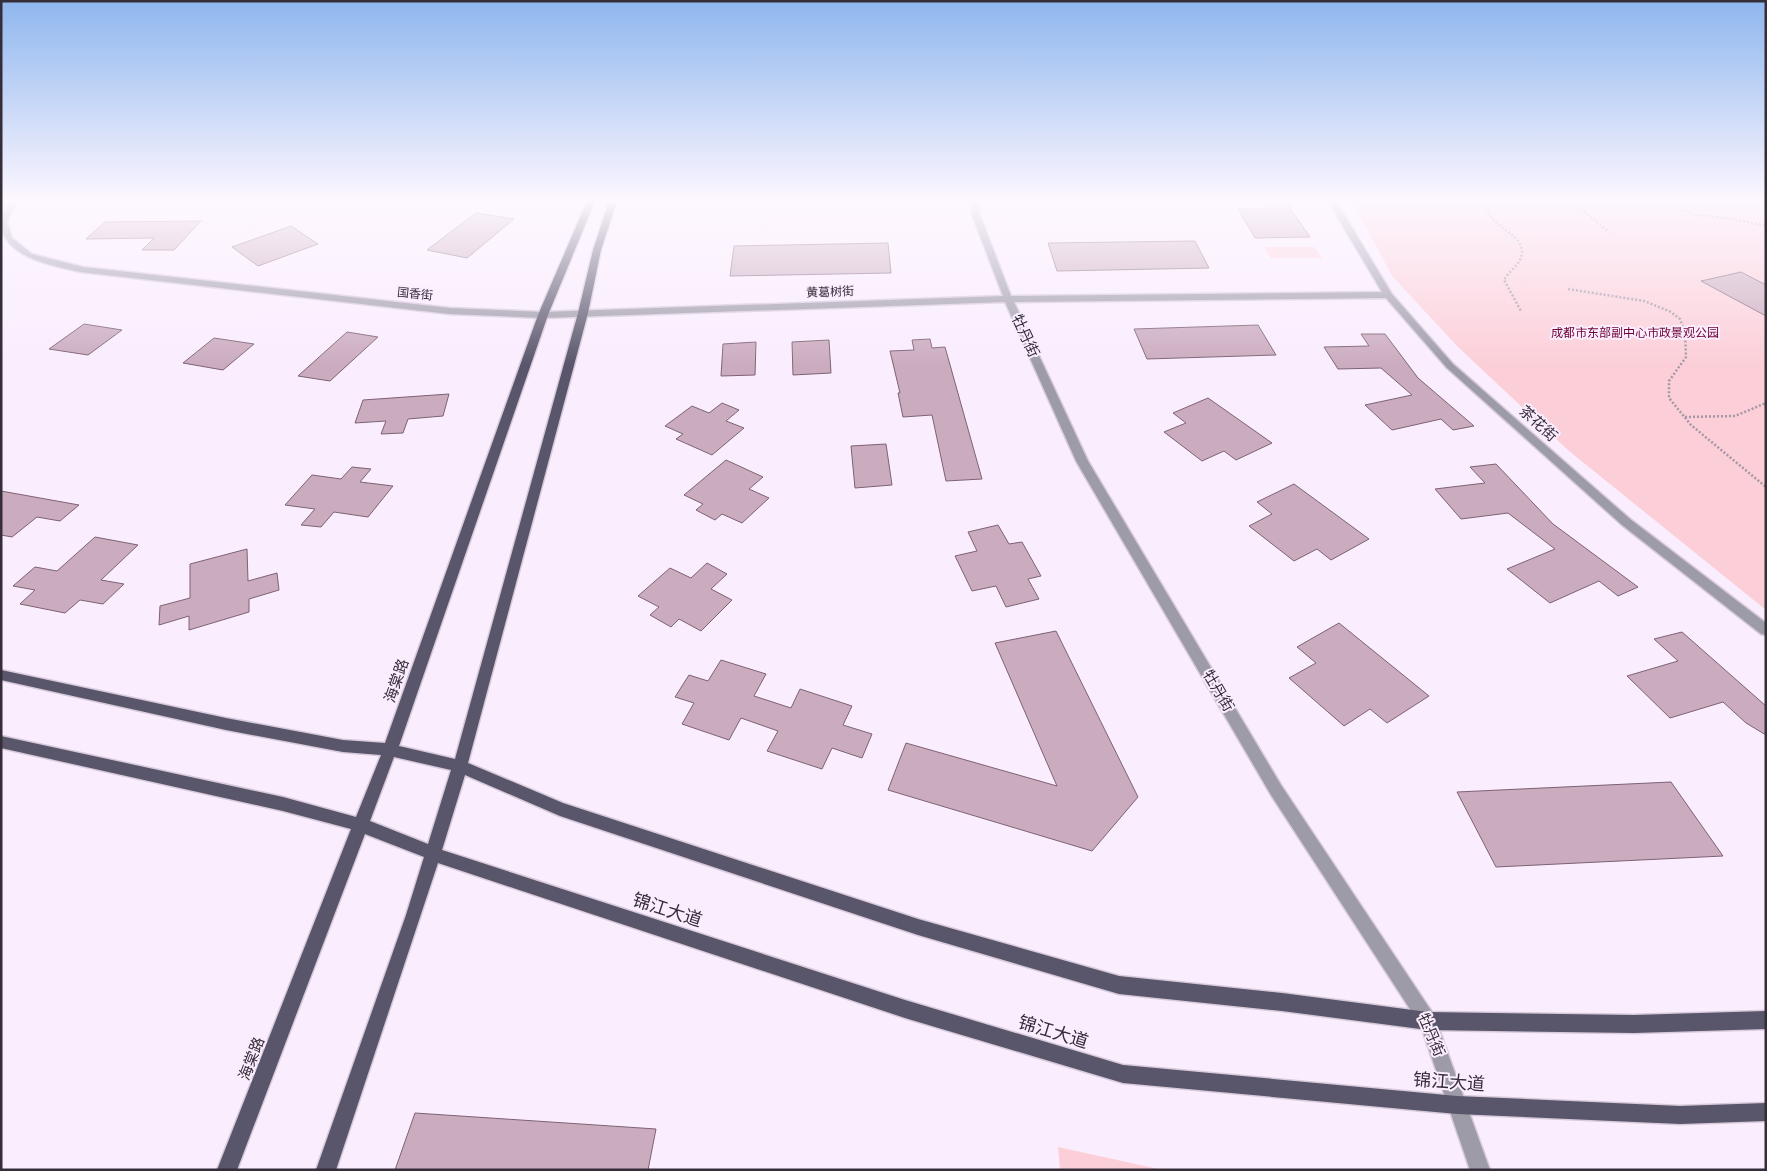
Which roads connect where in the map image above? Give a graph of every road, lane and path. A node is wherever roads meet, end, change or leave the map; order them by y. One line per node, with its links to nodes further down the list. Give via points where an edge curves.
1 (29, 256): 12 (street, 国香街, via 83,270 450,311)
2 (568, 256): 12 (main road, 海棠路)
3 (595, 256): 11 (main road)
4 (991, 256): 9 (street, 牡丹街)
5 (1364, 256): 8 (street, 茶花街)
6 (1522, 256): 10 (path, via 1504,280)
7 (1568, 289): 14 (path, via 1642,300 1664,308 1680,319 1686,357 1669,381 1669,398)
8 (1388, 296): 9 (street, 黄葛树街); 16 (street, 茶花街, via 1450,366 1618,515)
9 (1008, 299): 11 (street, 黄葛树街); 24 (street, 牡丹街, via 1082,461 1276,790)
10 (1521, 311)
11 (582, 313): 12 (street, 黄葛树街); 20 (main road)
12 (543, 315): 19 (main road, 海棠路)
13 (1766, 403): 14 (path, via 1735,416)
14 (1685, 417): 15 (path)
15 (1766, 487)
16 (1766, 630)
17 (1, 675): 19 (main road, via 334,744)
18 (1, 742): 21 (main road, 锦江大道, via 283,804)
19 (390, 750): 20 (main road); 21 (main road, 海棠路)
20 (460, 766): 22 (main road); 24 (main road, via 560,809 918,927 1119,985)
21 (361, 825): 22 (main road, 锦江大道); 27 (main road, 海棠路)
22 (432, 853): 25 (main road, 锦江大道, via 905,1010 1123,1074); 28 (main road, via 414,915)
23 (1766, 1020): 24 (main road, via 1634,1024)
24 (1428, 1021): 25 (street, 牡丹街)
25 (1457, 1105): 26 (main road, 锦江大道, via 1680,1116); 29 (street, 牡丹街)
26 (1766, 1112)
27 (227, 1170)
28 (326, 1170)
29 (1480, 1170)

